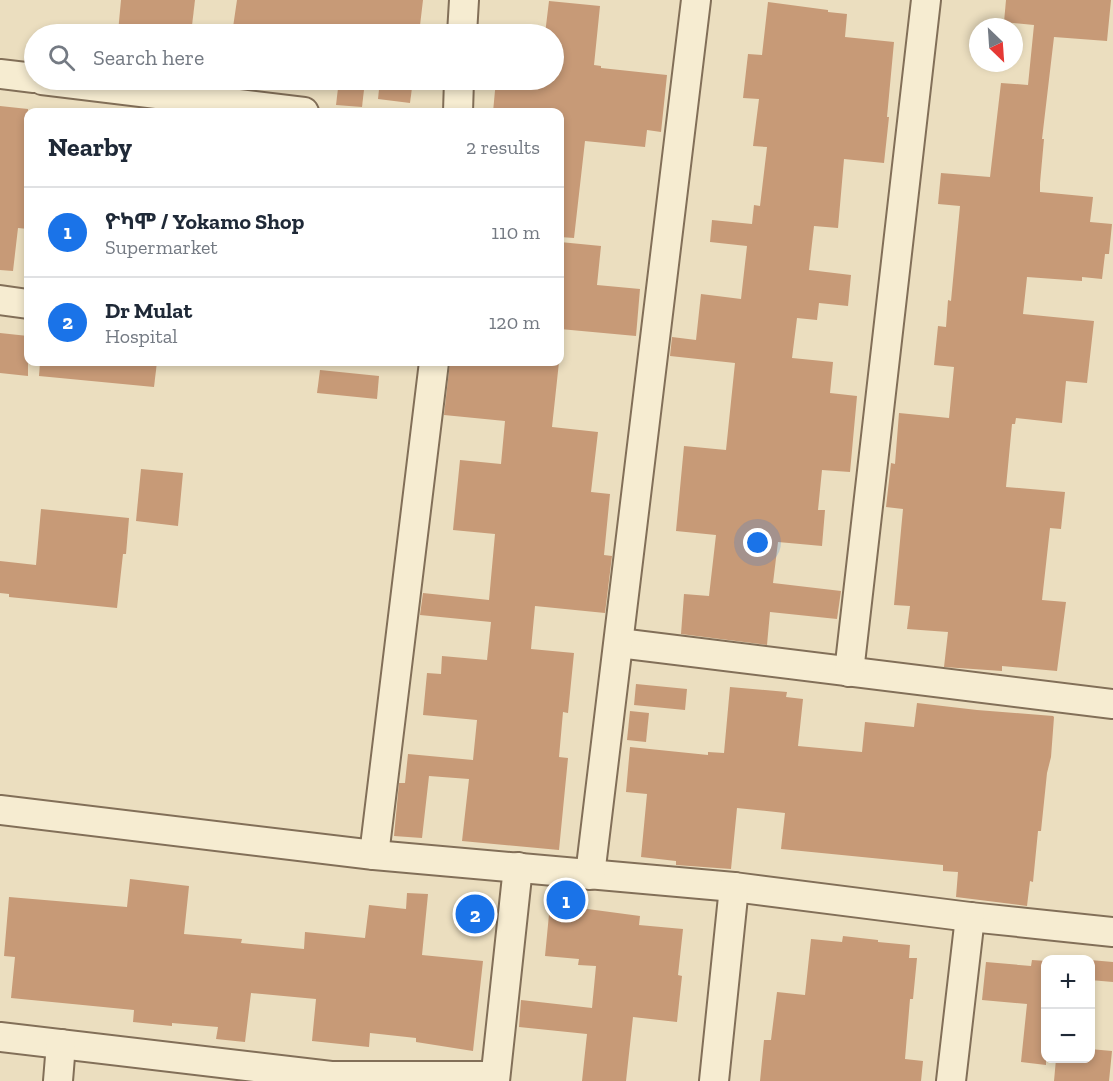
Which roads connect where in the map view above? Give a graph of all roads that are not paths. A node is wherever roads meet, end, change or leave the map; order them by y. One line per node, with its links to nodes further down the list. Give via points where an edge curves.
1 (464, 0): 4 (street)
2 (696, 0): 14 (street)
3 (926, 0): 15 (street)
4 (463, 24)
5 (0, 74): 6 (street)
6 (24, 77)
7 (124, 90): 9 (street)
8 (459, 90): 10 (street)
9 (270, 108)
10 (458, 108)
11 (0, 300): 12 (street)
12 (24, 303)
13 (434, 366): 18 (street)
14 (619, 643): 15 (street); 20 (street)
15 (849, 672): 16 (street)
16 (1113, 704)
17 (0, 810): 18 (street)
18 (374, 855): 19 (street)
19 (518, 867): 20 (street); 27 (street)
20 (590, 875): 21 (street)
21 (734, 887): 22 (street); 29 (street)
22 (970, 917): 23 (street); 30 (street)
23 (1113, 932)
24 (0, 1037): 25 (street)
25 (61, 1044): 26 (street); 28 (street)
26 (331, 1078): 27 (street)
27 (495, 1079)
28 (58, 1081)
29 (714, 1081)
30 (951, 1081)

